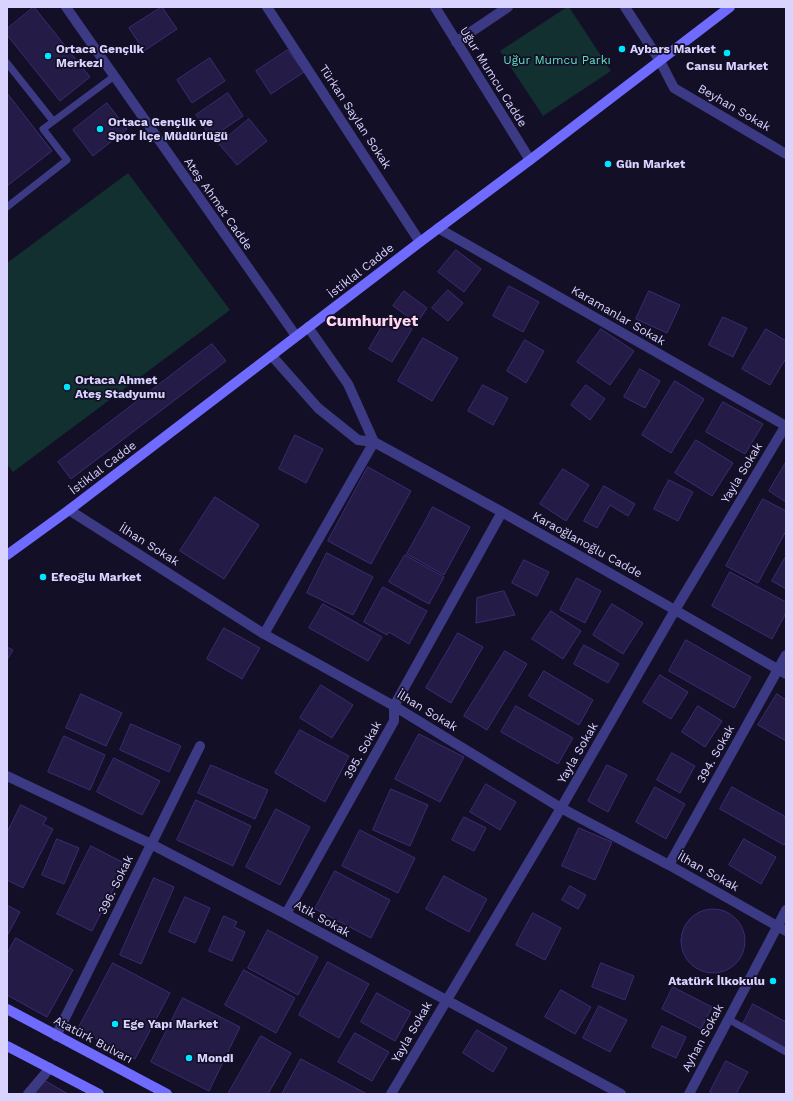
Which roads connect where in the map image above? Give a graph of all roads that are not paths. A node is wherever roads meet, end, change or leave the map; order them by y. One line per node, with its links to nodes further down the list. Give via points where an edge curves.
1 (66, 7): 10 (street, Ateş Ahmet Cadde)
2 (268, 7): 16 (street, Türkan Saylan Sokak)
3 (435, 7): 7 (street, Uğur Mumcu Cadde)
4 (508, 7): 7 (street)
5 (625, 7): 8 (street, Beyhan Sokak)
6 (730, 7): 8 (street, İstiklal Cadde)
7 (456, 42): 13 (street, Uğur Mumcu Cadde)
8 (660, 61): 12 (street, Beyhan Sokak, via 674,88); 13 (street, İstiklal Cadde)
9 (7, 63): 11 (lane)
10 (113, 77): 11 (lane); 18 (street, Ateş Ahmet Cadde)
11 (53, 121): 14 (lane, via 43,129 67,160)
12 (786, 154)
13 (530, 160): 15 (street, İstiklal Cadde)
14 (7, 206)
15 (438, 228): 16 (street, İstiklal Cadde); 20 (street, Karamanlar Sokak)
16 (420, 242): 17 (street, İstiklal Cadde)
17 (308, 327): 18 (street, İstiklal Cadde); 21 (street, via 348,384)
18 (296, 336): 19 (street, İstiklal Cadde)
19 (272, 356): 21 (street, Karaoğlanoğlu Cadde, via 318,408 358,440); 22 (street, İstiklal Cadde)
20 (786, 426): 25 (street, Yayla Sokak)
21 (374, 442): 23 (street, Karaoğlanoğlu Cadde); 26 (street)
22 (69, 510): 24 (street, İstiklal Cadde); 26 (street, İlhan Sokak)
23 (502, 512): 25 (street, Karaoğlanoğlu Cadde); 29 (street, 395. Sokak)
24 (7, 555)
25 (675, 610): 28 (street, Karaoğlanoğlu Cadde); 32 (street, Yayla Sokak)
26 (264, 634): 29 (street, İlhan Sokak)
27 (786, 655): 28 (street, 394. Sokak)
28 (782, 672): 34 (street, 394. Sokak)
29 (394, 706): 32 (street, İlhan Sokak); 36 (street, 395. Sokak, via 394,720)
30 (200, 746): 33 (street, 396. Sokak)
31 (7, 776): 33 (street, Atik Sokak)
32 (561, 808): 34 (street, İlhan Sokak); 39 (street, Yayla Sokak)
33 (151, 844): 36 (street, Atik Sokak); 42 (street, 396. Sokak)
34 (669, 866): 37 (street, İlhan Sokak)
35 (786, 910): 37 (street, Ayhan Sokak)
36 (286, 914): 39 (street, Atik Sokak)
37 (777, 926): 38 (street, İlhan Sokak); 41 (street, Ayhan Sokak)
38 (786, 931)
39 (446, 1001): 49 (street, Yayla Sokak); 50 (street, Atik Sokak)
40 (7, 1009): 42 (street, Atatürk Bulvarı)
41 (728, 1019): 44 (lane); 51 (street, Ayhan Sokak)
42 (56, 1036): 48 (street, Atatürk Bulvarı)
43 (7, 1046): 45 (street)
44 (786, 1052)
45 (50, 1068): 46 (street); 47 (street)
46 (28, 1094)
47 (99, 1094)
48 (167, 1094)
49 (391, 1094)
50 (621, 1094)
51 (689, 1094)

